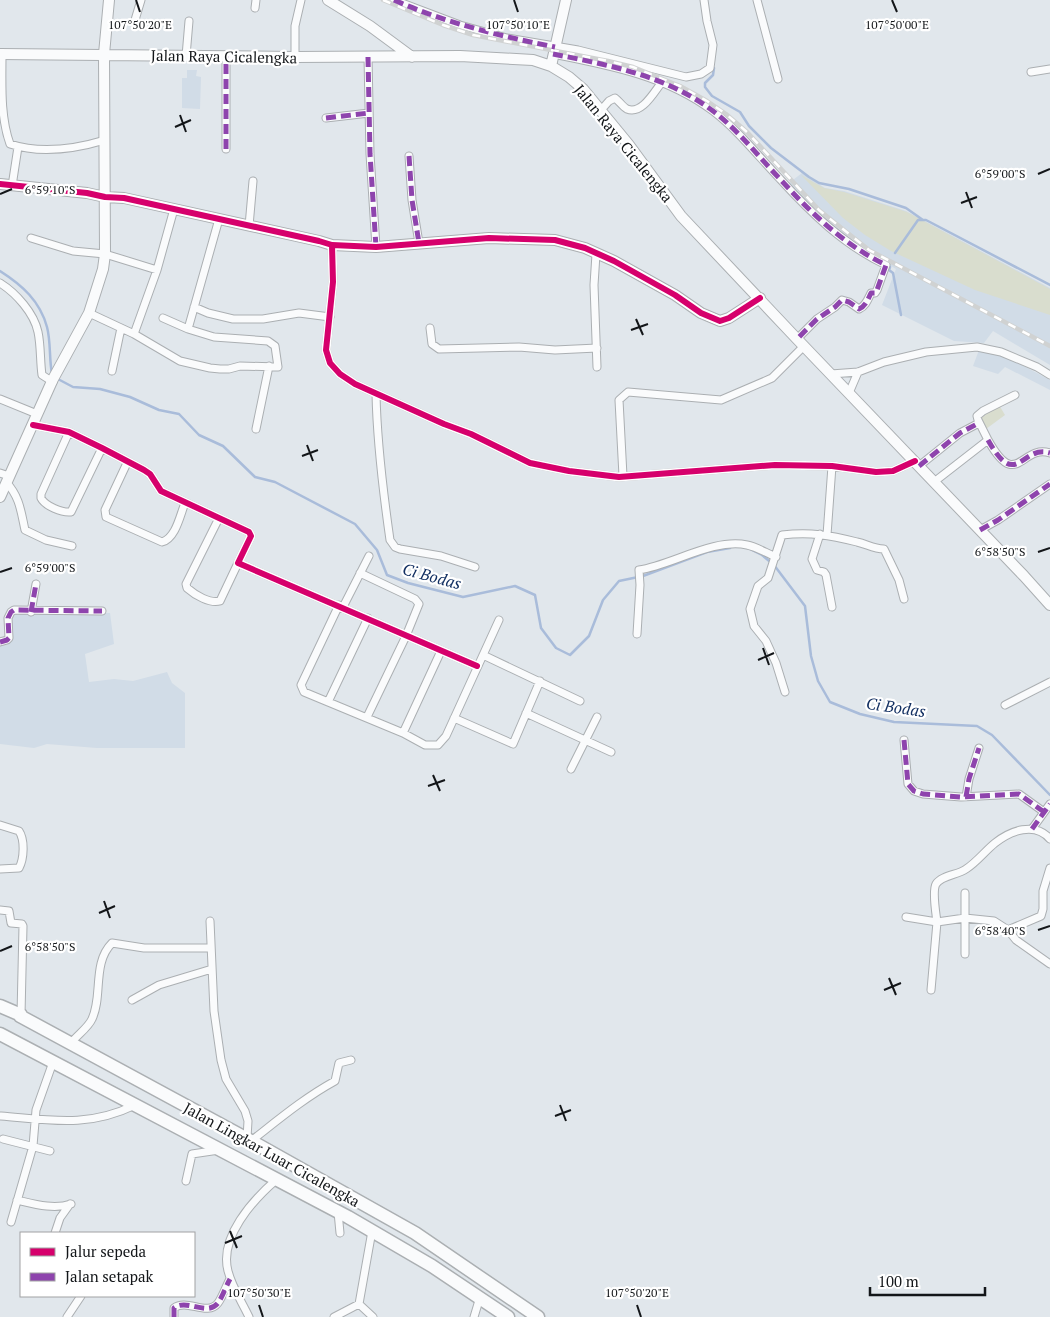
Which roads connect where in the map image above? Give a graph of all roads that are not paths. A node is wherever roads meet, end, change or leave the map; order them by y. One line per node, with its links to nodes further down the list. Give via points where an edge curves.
1 (109, 0): 13 (street)
2 (141, 0): 9 (street)
3 (300, 0): 18 (street, via 295,26)
4 (328, 0): 17 (street)
5 (394, 0): 11 (street, via 460,25)
6 (566, 0): 11 (street)
7 (704, 0): 11 (street, via 711,52 710,68 701,74 686,77 578,50)
8 (757, 0): 22 (street)
9 (135, 20)
10 (189, 21): 14 (street)
11 (554, 50): 19 (street); 23 (street)
12 (1, 54): 13 (street, Jalan Raya Cicalengka); 28 (street, via 4,131 10,144)
13 (104, 54): 14 (street, Jalan Raya Cicalengka); 27 (street)
14 (186, 56): 15 (street, Jalan Raya Cicalengka)
15 (226, 56): 18 (street, Jalan Raya Cicalengka); 29 (street)
16 (368, 56): 17 (street, Jalan Raya Cicalengka); 18 (street, Jalan Raya Cicalengka); 25 (street)
17 (412, 57): 19 (street, Jalan Raya Cicalengka, via 519,59)
18 (295, 58)
19 (551, 66): 24 (street, Jalan Raya Cicalengka, via 583,89)
20 (1050, 68): 21 (street)
21 (1031, 72)
22 (778, 79)
23 (662, 82): 24 (street, via 639,109 626,108 615,98); 55 (street, via 712,110 826,226 860,252 886,265 877,290 871,293 862,308 842,300 817,319)
24 (600, 110): 46 (street, Jalan Raya Cicalengka, via 681,216)
25 (369, 113): 26 (street); 41 (street)
26 (326, 118)
27 (106, 140): 28 (street, via 58,150); 34 (street)
28 (18, 147): 33 (street)
29 (226, 149)
30 (409, 156): 39 (street)
31 (253, 181): 37 (street)
32 (0, 184): 33 (street)
33 (12, 186): 34 (street)
34 (105, 197): 35 (street); 42 (street)
35 (174, 209): 36 (street); 44 (street)
36 (219, 220): 37 (street); 47 (street)
37 (249, 226): 40 (street)
38 (31, 238): 42 (street, via 73,251)
39 (419, 242): 41 (street); 43 (street, via 535,238 570,243)
40 (332, 245): 41 (street); 49 (street)
41 (376, 247)
42 (105, 254): 44 (street); 48 (street)
43 (596, 254): 46 (street, via 720,321); 56 (street)
44 (157, 270): 54 (street)
45 (0, 283): 63 (street, via 15,294 35,320 42,375)
46 (760, 298): 55 (street, Jalan Raya Cicalengka)
47 (194, 307): 49 (street, via 233,319 263,319 299,313); 53 (street)
48 (89, 313): 51 (street); 63 (street)
49 (330, 317): 65 (street, via 326,350 330,363 340,374)
50 (164, 318): 53 (street)
51 (121, 328): 54 (street); 59 (street)
52 (430, 328): 56 (street, via 432,344 439,349)
53 (188, 329): 57 (street, via 223,338 272,342 277,351 278,367)
54 (134, 334): 57 (street, via 180,361 210,368)
55 (800, 343): 61 (street, Jalan Raya Cicalengka); 79 (street, via 772,378 722,400 628,392 619,400)
56 (597, 348): 58 (street)
57 (269, 366): 71 (street)
58 (597, 367)
59 (112, 371)
60 (858, 372): 61 (street); 62 (street, via 914,354 977,347 1001,352); 64 (street)
61 (831, 374): 64 (street, Jalan Raya Cicalengka)
62 (1050, 375)
63 (53, 381): 68 (street)
64 (849, 393): 77 (street, Jalan Raya Cicalengka)
65 (376, 394): 79 (street, via 530,463 569,471); 92 (street, via 384,498 392,543 400,548)
66 (1015, 395): 69 (street, via 983,411 978,416)
67 (0, 399): 68 (street)
68 (37, 414): 70 (street)
69 (979, 423): 73 (street); 77 (street)
70 (33, 424): 72 (street); 80 (street)
71 (256, 429)
72 (68, 432): 74 (street); 74 (street, via 42,494 44,503 71,512)
73 (988, 440): 75 (street, via 997,456 1011,464 1043,451); 81 (street)
74 (102, 448): 76 (street)
75 (1050, 453)
76 (127, 462): 84 (street, via 150,474 161,491); 84 (street, via 105,510 108,519 162,542 172,535)
77 (917, 464): 78 (street, via 876,472); 81 (street, Jalan Raya Cicalengka)
78 (832, 466): 79 (street, via 774,465); 87 (street)
79 (623, 476)
80 (5, 477): 83 (street); 88 (street, via 18,499 25,530 46,540)
81 (934, 482): 86 (street, Jalan Raya Cicalengka)
82 (1050, 484): 86 (street)
83 (0, 497)
84 (185, 503): 85 (street)
85 (219, 518): 91 (street, via 250,534); 91 (street, via 186,584 187,588 212,601 220,601)
86 (980, 530): 96 (street, Jalan Raya Cicalengka)
87 (823, 535): 90 (street, via 805,532 782,535); 95 (street, via 884,549 899,580); 98 (street, via 812,559 816,570 826,575)
88 (72, 546)
89 (369, 556): 93 (street)
90 (775, 558): 103 (street, via 746,544 726,545 638,570); 111 (street, via 768,578 758,586 750,609 754,626 774,658)
91 (238, 562): 97 (street)
92 (475, 567)
93 (360, 572): 97 (street); 104 (street, via 418,601)
94 (36, 584): 100 (street)
95 (904, 600)
96 (1050, 605)
97 (341, 606): 101 (street); 113 (street, via 302,685 304,692)
98 (832, 607)
99 (102, 611): 100 (street)
100 (31, 612): 105 (street, via 11,612 8,618 9,638)
101 (368, 618): 104 (street); 113 (street)
102 (499, 620): 107 (street)
103 (637, 634)
104 (406, 636): 106 (street); 116 (street)
105 (0, 642)
106 (441, 651): 108 (street); 119 (street)
107 (483, 655): 108 (street); 109 (street)
108 (477, 666): 118 (street)
109 (540, 681): 112 (street); 115 (street)
110 (1050, 682): 114 (street)
111 (785, 692)
112 (580, 701)
113 (328, 702): 116 (street)
114 (1005, 704)
115 (526, 713): 118 (street, via 513,744); 120 (street)
116 (367, 717): 119 (street)
117 (597, 717): 120 (street)
118 (454, 718): 119 (street, via 438,746 425,745)
119 (403, 733)
120 (585, 740): 123 (street); 124 (street)
121 (904, 740): 125 (street, via 911,789 923,794)
122 (979, 748): 125 (street)
123 (611, 752)
124 (571, 769)
125 (966, 797): 127 (street, via 1019,794)
126 (1050, 804): 127 (street)
127 (1044, 812): 129 (street)
128 (0, 825): 132 (street, via 20,830 23,846 19,868)
129 (1032, 829): 130 (street, via 1040,830); 138 (street, via 1006,836 965,870 936,883)
130 (1050, 839)
131 (1050, 868): 139 (street, via 1043,891 1041,916)
132 (0, 869)
133 (965, 893): 136 (street)
134 (0, 910): 147 (street, via 9,911 11,923 23,926)
135 (906, 917): 138 (street)
136 (966, 918): 138 (street); 139 (street, via 994,921); 141 (street)
137 (210, 921): 140 (street)
138 (937, 922): 144 (street)
139 (1008, 930): 142 (street, via 1016,940)
140 (211, 948): 143 (street); 149 (street, via 144,948 112,943 105,951 92,1018)
141 (965, 954)
142 (1050, 964)
143 (212, 969): 145 (street, via 159,985); 156 (street, via 221,1060 226,1079 248,1121)
144 (931, 990)
145 (132, 1000)
146 (0, 1006): 147 (highway, Jalan Lingkar Luar Cicalengka)
147 (22, 1014): 149 (highway, Jalan Lingkar Luar Cicalengka, via 20,1016)
148 (0, 1034): 151 (highway, Jalan Lingkar Luar Cicalengka)
149 (71, 1043): 156 (highway, Jalan Lingkar Luar Cicalengka)
150 (351, 1060): 156 (street, via 339,1063 335,1081)
151 (54, 1062): 152 (highway, Jalan Lingkar Luar Cicalengka); 154 (street)
152 (135, 1105): 154 (street, via 118,1114 97,1119 61,1122); 158 (highway, Jalan Lingkar Luar Cicalengka)
153 (1, 1116): 154 (street)
154 (35, 1118): 157 (street)
155 (3, 1139): 157 (street)
156 (249, 1140): 179 (highway, Jalan Lingkar Luar Cicalengka, via 414,1233)
157 (33, 1146): 159 (street); 162 (street)
158 (220, 1150): 160 (highway, Jalan Lingkar Luar Cicalengka); 161 (street, via 192,1154)
159 (50, 1151)
160 (276, 1180): 163 (highway, Jalan Lingkar Luar Cicalengka); 168 (street, via 254,1200 236,1227 226,1255)
161 (186, 1181)
162 (17, 1200): 164 (street); 166 (street, via 60,1207 71,1204 60,1218)
163 (338, 1212): 165 (highway, Jalan Lingkar Luar Cicalengka); 167 (street)
164 (11, 1222)
165 (372, 1231): 170 (highway, Jalan Lingkar Luar Cicalengka); 171 (street)
166 (55, 1232)
167 (340, 1233)
168 (230, 1279): 173 (street, via 218,1304 206,1310 180,1305 174,1308); 174 (street)
169 (80, 1297): 172 (street)
170 (480, 1297): 177 (street); 178 (highway, Jalan Lingkar Luar Cicalengka)
171 (358, 1304): 175 (street); 176 (street)
172 (67, 1317)
173 (174, 1317)
174 (249, 1317)
175 (334, 1317)
176 (373, 1317)
177 (474, 1317)
178 (508, 1317)
179 (538, 1317)

